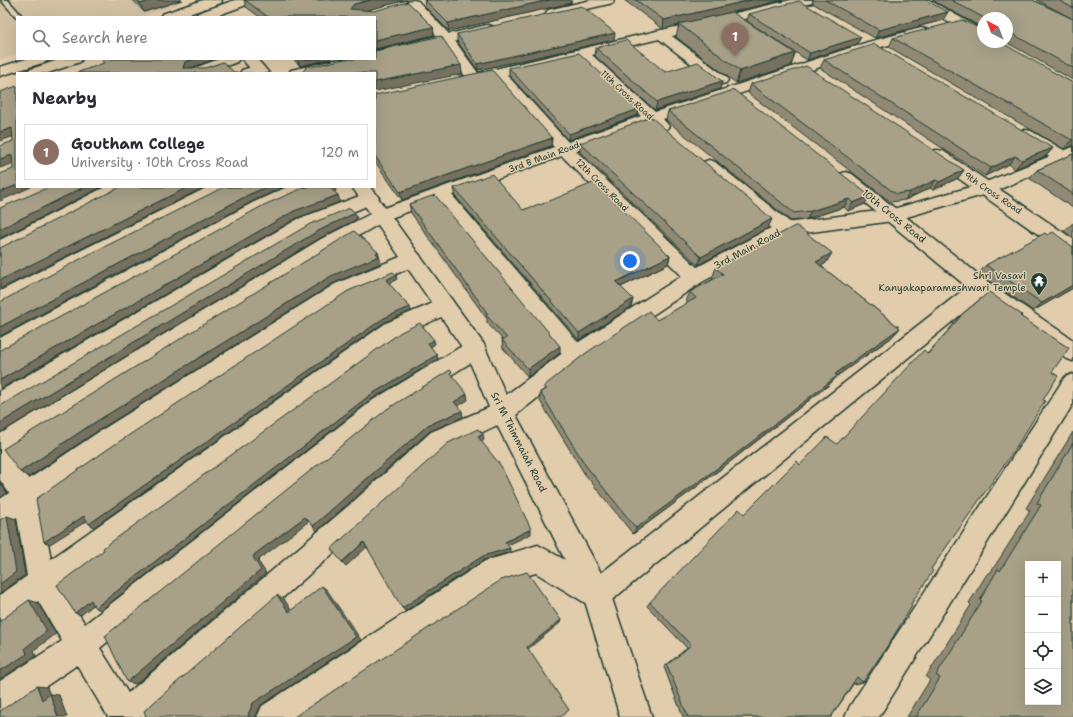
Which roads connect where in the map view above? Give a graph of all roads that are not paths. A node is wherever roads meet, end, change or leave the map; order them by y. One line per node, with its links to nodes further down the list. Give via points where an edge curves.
1 (4, 0): 6 (lane); 10 (lane)
2 (216, 0): 9 (street)
3 (247, 0): 9 (street)
4 (608, 0): 12 (street)
5 (920, 0): 14 (street)
6 (0, 1)
7 (804, 3): 13 (street)
8 (398, 8): 19 (street, via 419,3)
9 (198, 12): 11 (street)
10 (19, 16)
11 (173, 16)
12 (539, 17)
13 (732, 19): 16 (street); 18 (street)
14 (958, 22): 17 (street); 20 (street, 3rd B Main Road)
15 (500, 26): 19 (street)
16 (750, 31)
17 (977, 33)
18 (661, 34): 21 (street); 39 (street)
19 (447, 39): 22 (street); 36 (street)
20 (866, 41): 24 (street); 33 (street, 3rd B Main Road)
21 (581, 52): 34 (street); 40 (street, 11th Cross Road)
22 (376, 55)
23 (787, 56): 33 (street)
24 (893, 57)
25 (39, 60): 29 (street)
26 (72, 60): 30 (street)
27 (229, 60): 31 (street)
28 (354, 60): 32 (street)
29 (0, 72)
30 (36, 72)
31 (197, 72)
32 (300, 72)
33 (812, 72): 39 (street, 3rd B Main Road)
34 (497, 73): 36 (street); 44 (street, 12th Cross Road)
35 (16, 78): 38 (street)
36 (474, 78): 37 (street)
37 (451, 83)
38 (0, 84)
39 (741, 96): 40 (street, 3rd B Main Road)
40 (652, 118): 42 (street, 11th Cross Road); 44 (street, 3rd B Main Road)
41 (1014, 129): 46 (street)
42 (670, 134)
43 (922, 145): 51 (street, 9th Cross Road)
44 (565, 149): 52 (street, 3rd B Main Road); 59 (street, 12th Cross Road)
45 (694, 154): 55 (street)
46 (1067, 154): 51 (street, 3rd Main Road)
47 (832, 167): 54 (street, 10th Cross Road)
48 (118, 188): 56 (street)
49 (221, 188): 61 (street)
50 (301, 188): 63 (street, via 260,206)
51 (987, 188): 54 (street, 3rd Main Road); 57 (street, 9th Cross Road)
52 (440, 193): 53 (street, 3rd B Main Road); 66 (street)
53 (371, 200): 58 (street, Sri M Thimmaiah Road); 68 (street, via 305,224); 70 (street, via 328,244)
54 (893, 215): 55 (street, 3rd Main Road); 60 (street, 10th Cross Road)
55 (785, 230): 59 (street, 3rd Main Road)
56 (0, 248)
57 (1073, 248)
58 (412, 259): 62 (street, Sri M Thimmaiah Road); 72 (street, via 342,288)
59 (695, 277): 66 (street, 3rd Main Road)
60 (981, 287): 65 (street, 10th Cross Road); 75 (street)
61 (0, 300)
62 (444, 306): 64 (street, Sri M Thimmaiah Road); 74 (street, via 394,329)
63 (0, 348)
64 (475, 349): 69 (street, Sri M Thimmaiah Road); 77 (street, via 381,407)
65 (1073, 352)
66 (576, 354): 69 (street, 3rd Main Road)
67 (1073, 384): 82 (street)
68 (0, 403)
69 (502, 412): 75 (street, Sri M Thimmaiah Road); 79 (street, 3rd Main Road, via 440,440)
70 (0, 447)
71 (0, 460): 72 (street)
72 (26, 495): 73 (street); 74 (street)
73 (0, 514)
74 (42, 582): 76 (street); 77 (street)
75 (597, 594): 80 (street, via 538,559 495,570); 81 (street, Sri M Thimmaiah Road)
76 (0, 612)
77 (81, 645): 78 (street); 79 (street)
78 (0, 699)
79 (130, 717)
80 (273, 717)
81 (636, 717)
82 (861, 717)

